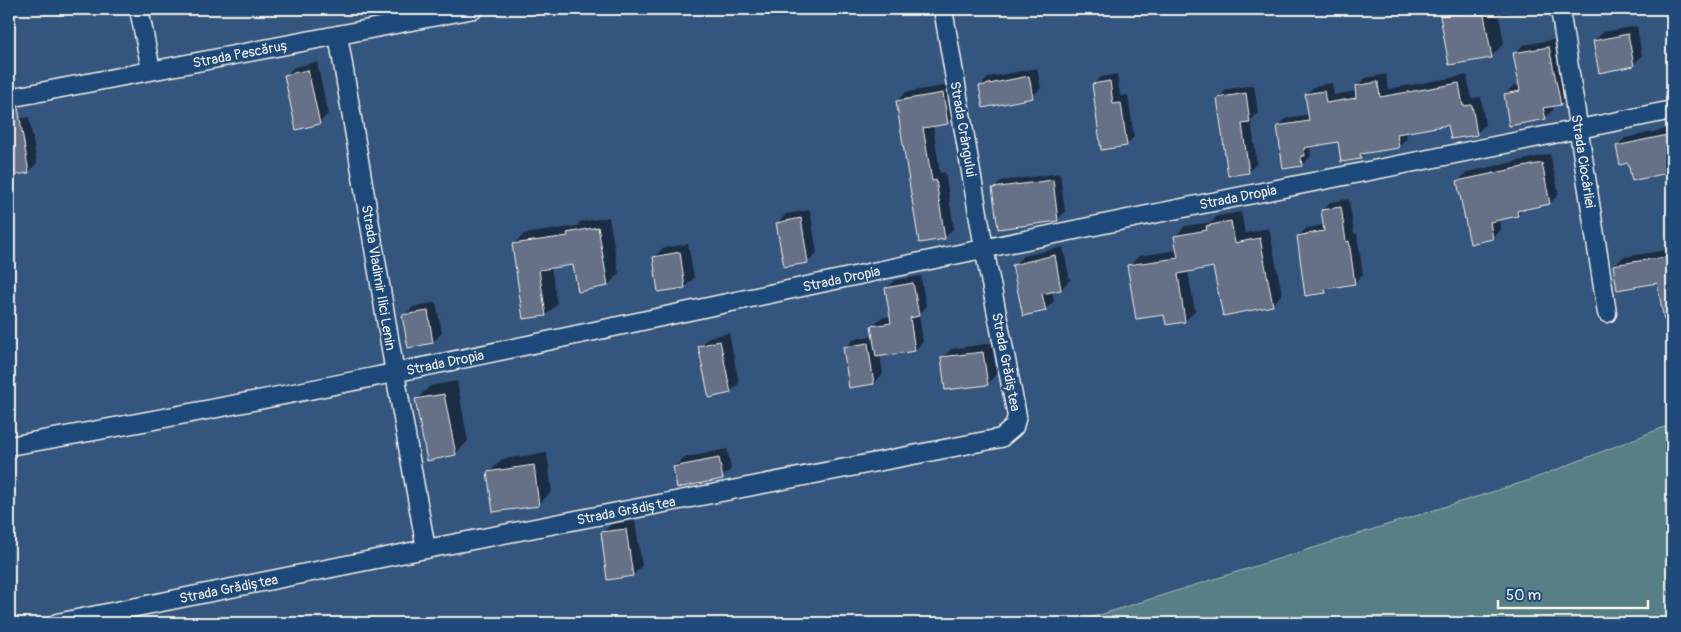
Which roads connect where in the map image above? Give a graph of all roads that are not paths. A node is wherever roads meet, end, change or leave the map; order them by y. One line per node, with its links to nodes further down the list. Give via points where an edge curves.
1 (140, 9): 6 (street)
2 (474, 9): 5 (street, Strada Pescăruș)
3 (943, 9): 10 (street, Strada Crângului)
4 (1560, 9): 9 (street, Strada Ciocârliei)
5 (338, 35): 6 (street, Strada Pescăruș); 12 (street, Strada Vladimir Ilici Lenin)
6 (151, 70): 7 (street, Strada Pescăruș)
7 (9, 98)
8 (1672, 110): 9 (street, Strada Dropia)
9 (1579, 130): 10 (street, Strada Dropia); 11 (street, Strada Ciocârliei)
10 (984, 248): 12 (street, Strada Dropia); 14 (street, Strada Grădiștea, via 1017,416 1014,427 1001,438)
11 (1608, 313)
12 (394, 373): 13 (street, Strada Dropia); 14 (street, Strada Vladimir Ilici Lenin)
13 (9, 446)
14 (426, 549): 15 (street, Strada Grădiștea)
15 (57, 623)

